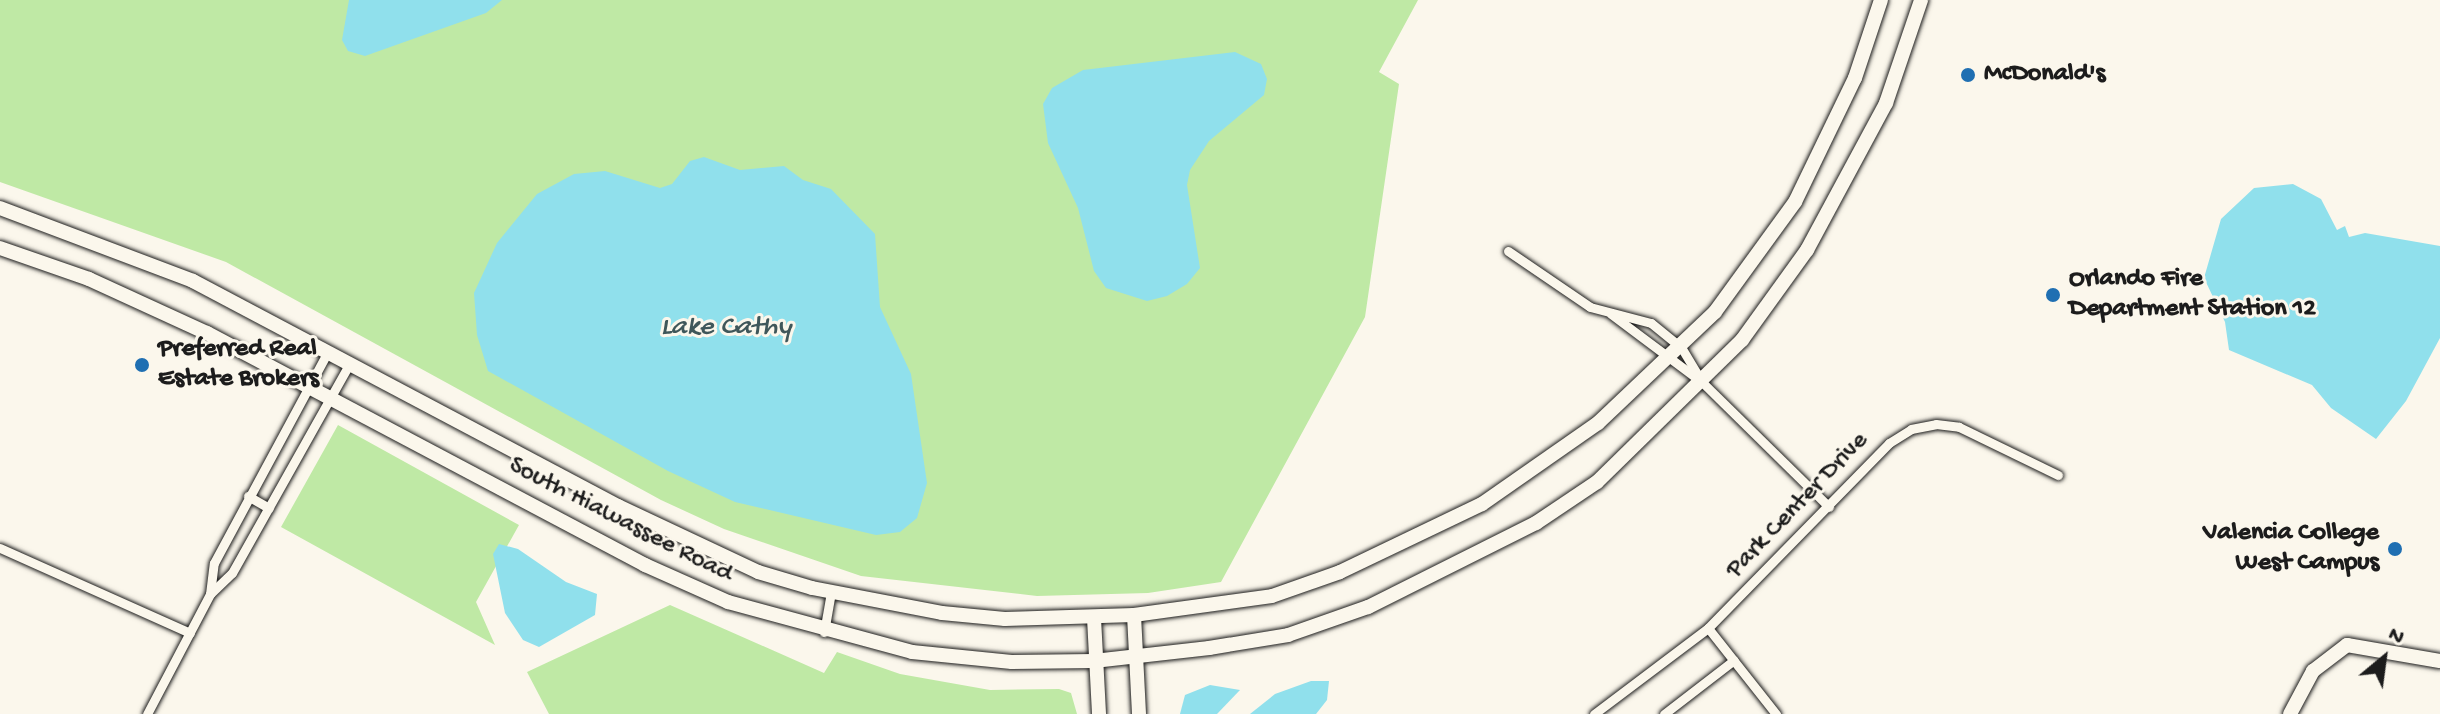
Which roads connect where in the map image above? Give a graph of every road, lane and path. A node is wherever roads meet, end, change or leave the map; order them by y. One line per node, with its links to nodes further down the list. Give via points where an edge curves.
1 (1881, 0): 7 (street, South Hiawassee Road, via 1855,78 1795,202 1746,273)
2 (1921, 0): 11 (street, South Hiawassee Road, via 1886,103 1831,210 1779,292)
3 (0, 208): 8 (street, South Hiawassee Road, via 193,281)
4 (0, 248): 12 (street, South Hiawassee Road, via 166,313)
5 (1508, 251): 6 (street, via 1570,297)
6 (1611, 314): 7 (street, via 1638,316); 9 (street)
7 (1681, 347): 9 (street, South Hiawassee Road); 11 (street)
8 (328, 351): 10 (street, South Hiawassee Road); 12 (street)
9 (1668, 360): 11 (street); 21 (street, South Hiawassee Road, via 1547,463 1408,542 1272,596)
10 (350, 363): 13 (street); 19 (street, South Hiawassee Road, via 693,544 758,572)
11 (1702, 382): 16 (street); 26 (street, South Hiawassee Road, via 1597,482 1453,569 1288,635)
12 (307, 385): 13 (street, South Hiawassee Road); 15 (street)
13 (332, 399): 17 (street); 24 (street, South Hiawassee Road, via 645,565 728,602)
14 (2058, 475): 16 (street, Park Center Drive, via 1959,427 1936,424 1911,429 1889,443)
15 (248, 496): 17 (street); 20 (street, via 214,563)
16 (1829, 507): 23 (street, Park Center Drive)
17 (269, 508): 20 (street, via 232,573)
18 (0, 548): 25 (street)
19 (831, 592): 22 (street, South Hiawassee Road, via 942,613); 24 (street)
20 (210, 594): 25 (street)
21 (1134, 615): 22 (street, South Hiawassee Road); 26 (street)
22 (1094, 618): 28 (street)
23 (1708, 628): 27 (street); 33 (street, Park Center Drive)
24 (824, 632): 28 (street, South Hiawassee Road, via 912,652 1012,662)
25 (190, 633): 30 (street)
26 (1135, 656): 28 (street, South Hiawassee Road); 32 (street)
27 (1734, 660): 34 (street); 35 (street)
28 (1094, 661): 31 (street)
29 (2440, 661): 36 (street, via 2347,645 2313,671)
30 (147, 714)
31 (1099, 714)
32 (1139, 714)
33 (1594, 714)
34 (1664, 714)
35 (1776, 714)
36 (2290, 714)

